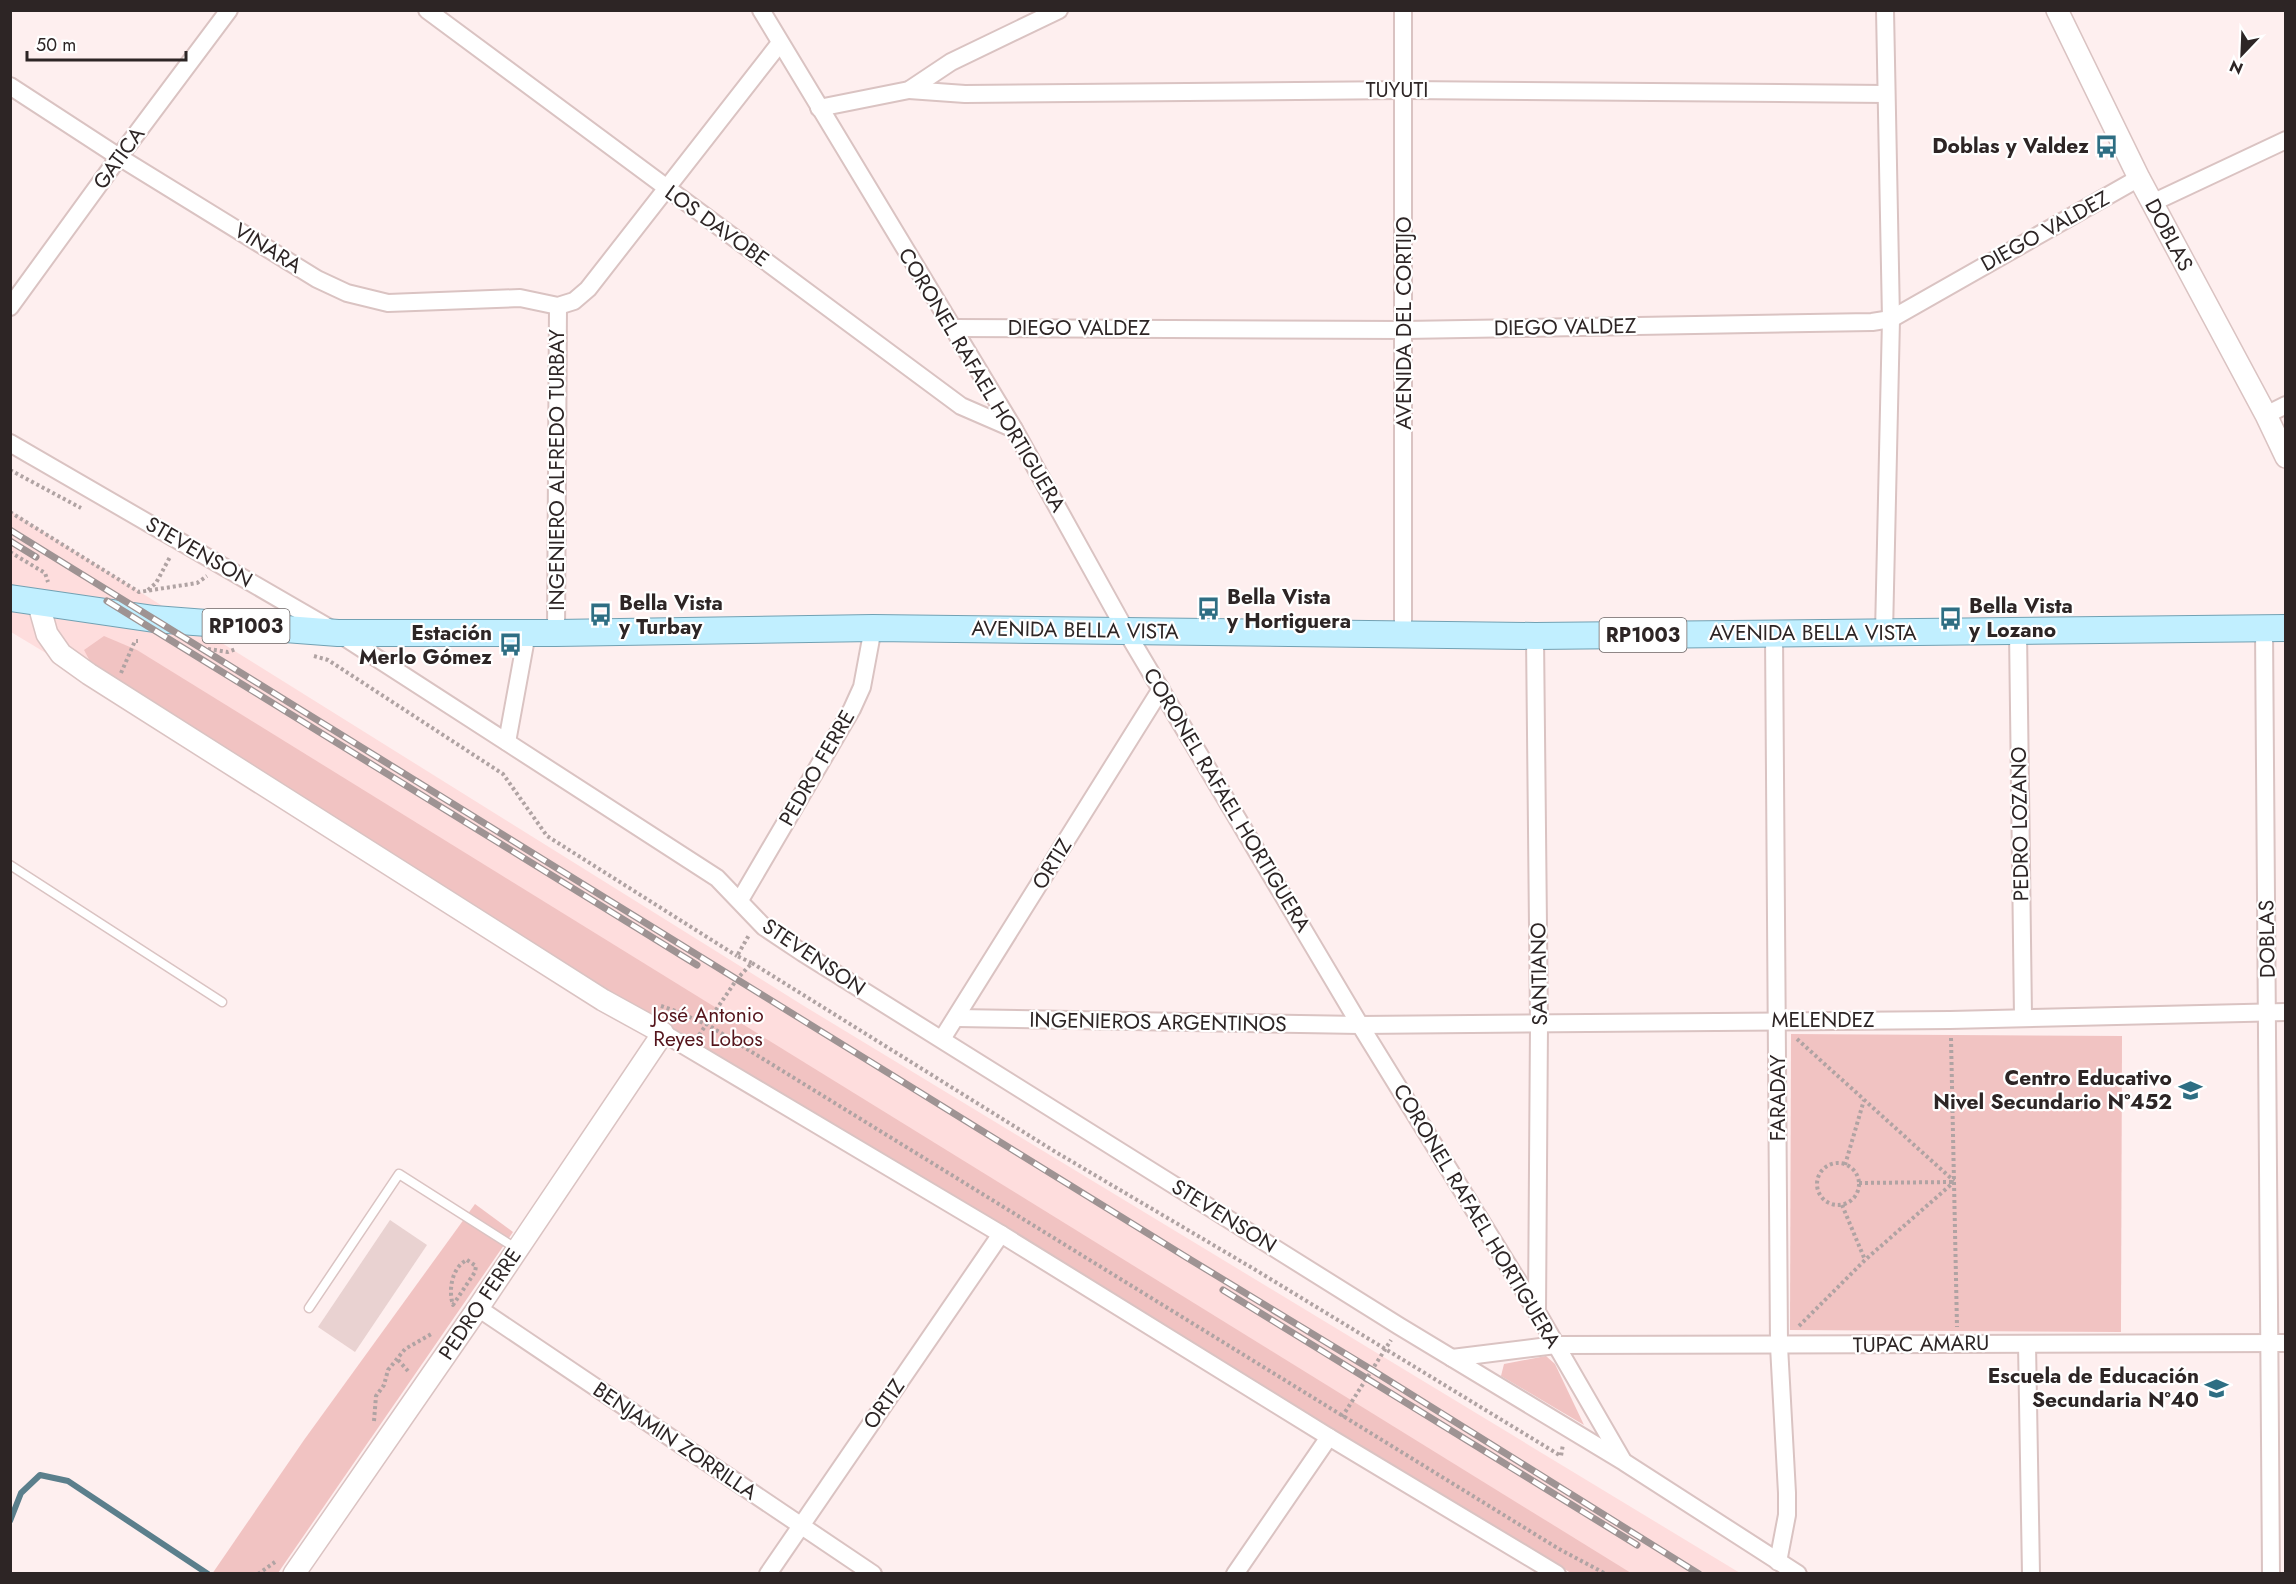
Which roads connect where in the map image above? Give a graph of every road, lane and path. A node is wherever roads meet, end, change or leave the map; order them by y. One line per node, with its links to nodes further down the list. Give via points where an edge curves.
1 (229, 10): 15 (street, GATICA)
2 (427, 10): 17 (street, LOS DAVOBE)
3 (761, 10): 8 (street, CORONEL RAFAEL HORTIGUERA)
4 (1059, 10): 10 (street, via 951,62)
5 (1403, 10): 11 (street, AVENIDA DEL CORTIJO)
6 (1885, 10): 12 (street)
7 (2057, 10): 16 (street, DOBLAS)
8 (780, 43): 13 (street, CORONEL RAFAEL HORTIGUERA); 17 (street)
9 (10, 86): 15 (street, VINARA)
10 (909, 90): 11 (street, TUYUTI, via 965,94); 13 (street)
11 (1405, 90): 12 (street, TUYUTI); 23 (street, AVENIDA DEL CORTIJO)
12 (1886, 94): 21 (street)
13 (819, 108): 22 (street, CORONEL RAFAEL HORTIGUERA)
14 (2286, 140): 18 (street)
15 (119, 157): 19 (street, VINARA, via 317,279 347,293 388,303 520,298); 20 (street, GATICA)
16 (2139, 178): 18 (street, DOBLAS); 21 (street, DIEGO VALDEZ)
17 (666, 189): 19 (street, via 588,289 574,301); 26 (street, LOS DAVOBE, via 961,406)
18 (2152, 203): 25 (street, DOBLAS)
19 (558, 306): 42 (street, INGENIERO ALFREDO TURBAY)
20 (10, 307)
21 (1891, 319): 23 (street, DIEGO VALDEZ); 44 (street)
22 (953, 328): 23 (street, DIEGO VALDEZ); 26 (street, CORONEL RAFAEL HORTIGUERA)
23 (1404, 330): 45 (street, AVENIDA DEL CORTIJO)
24 (2286, 405): 25 (street)
25 (2266, 415): 28 (street, DOBLAS)
26 (1014, 429): 38 (street, CORONEL RAFAEL HORTIGUERA)
27 (10, 443): 32 (street, STEVENSON)
28 (2286, 457)
29 (10, 512): 33 (path, via 139,592)
30 (10, 552): 35 (path, via 45,573)
31 (170, 556): 33 (path, via 156,583)
32 (222, 565): 33 (path, via 197,583); 40 (street, STEVENSON)
33 (147, 590)
34 (10, 598): 35 (main road, RP1003)
35 (50, 604): 40 (main road, AVENIDA BELLA VISTA / RP1003, via 154,619); 70 (street, via 47,634 61,654 89,674 603,1000)
36 (873, 628): 38 (main road, AVENIDA BELLA VISTA / RP1003); 42 (main road, AVENIDA BELLA VISTA / RP1003); 55 (street, PEDRO FERRE, via 862,687 852,709)
37 (2275, 628): 39 (main road, AVENIDA BELLA VISTA / RP1003); 61 (street, DOBLAS)
38 (1126, 631): 45 (main road, AVENIDA BELLA VISTA / RP1003); 52 (street, CORONEL RAFAEL HORTIGUERA)
39 (2018, 631): 44 (main road, AVENIDA BELLA VISTA / RP1003); 63 (street, PEDRO LOZANO)
40 (338, 633): 41 (main road, AVENIDA BELLA VISTA / RP1003); 53 (street, STEVENSON)
41 (527, 633): 42 (main road, AVENIDA BELLA VISTA / RP1003); 53 (street)
42 (556, 633)
43 (1774, 633): 44 (main road, AVENIDA BELLA VISTA / RP1003); 46 (main road, AVENIDA BELLA VISTA / RP1003); 65 (street, FARADAY)
44 (1884, 633)
45 (1403, 635): 46 (main road, AVENIDA BELLA VISTA / RP1003)
46 (1535, 636): 67 (street, SANTIANO)
47 (141, 640): 51 (path, via 135,641)
48 (192, 646): 49 (path, via 228,652)
49 (244, 646)
50 (308, 654): 57 (path, via 328,660 502,774 547,836)
51 (120, 674)
52 (1161, 689): 64 (street, ORTIZ); 69 (street, CORONEL RAFAEL HORTIGUERA)
53 (507, 742): 55 (street, STEVENSON, via 717,878)
54 (10, 865): 59 (lane)
55 (740, 900): 56 (street, STEVENSON)
56 (757, 919): 57 (path); 71 (street, STEVENSON, via 803,953)
57 (737, 956): 58 (path)
58 (752, 963): 68 (path, via 736,979); 92 (path)
59 (222, 1002)
60 (674, 1010): 68 (path)
61 (2268, 1012): 62 (street, MELENDEZ); 63 (street, MELENDEZ); 88 (street, DOBLAS)
62 (2286, 1012)
63 (2022, 1017): 66 (street, MELENDEZ)
64 (957, 1018): 69 (street, INGENIEROS ARGENTINOS); 71 (street, ORTIZ)
65 (1777, 1020): 66 (street, MELENDEZ); 67 (street, MELENDEZ); 73 (path); 91 (street, FARADAY)
66 (1950, 1020): 75 (path)
67 (1539, 1024): 69 (street, MELENDEZ); 84 (street, SANTIANO)
68 (708, 1025): 72 (path); 96 (path)
69 (1360, 1025): 84 (street, CORONEL RAFAEL HORTIGUERA)
70 (663, 1033): 72 (street); 79 (street, PEDRO FERRE)
71 (942, 1039): 85 (street, STEVENSON)
72 (689, 1047): 78 (street)
73 (1864, 1100): 74 (path); 75 (path)
74 (1845, 1164): 76 (path, via 1856,1173); 77 (path, via 1825,1168 1818,1179 1823,1198)
75 (1954, 1182): 76 (path); 80 (path); 87 (path)
76 (1859, 1183): 77 (path, via 1854,1198)
77 (1842, 1205): 80 (path)
78 (1001, 1234): 99 (street); 101 (street, ORTIZ)
79 (518, 1249): 82 (lane, via 399,1174); 83 (street, PEDRO FERRE)
80 (1865, 1260): 91 (path)
81 (475, 1272): 81 (path, via 476,1266 467,1260 457,1270 450,1295 453,1305)
82 (309, 1308)
83 (478, 1308): 101 (street, BENJAMIN ZORRILLA); 103 (street, PEDRO FERRE)
84 (1537, 1312): 90 (street, CORONEL RAFAEL HORTIGUERA)
85 (1400, 1326): 92 (path); 93 (street, STEVENSON)
86 (433, 1333): 94 (path, via 405,1349)
87 (1957, 1343): 89 (street, TUPAC AMARU); 91 (street, TUPAC AMARU)
88 (2277, 1343): 89 (street, TUPAC AMARU); 111 (street, DOBLAS)
89 (2027, 1344): 110 (street)
90 (1556, 1346): 91 (street, TUPAC AMARU); 93 (street, TUPAC AMARU); 100 (street, CORONEL RAFAEL HORTIGUERA)
91 (1779, 1346): 102 (street, FARADAY, via 1787,1504)
92 (1385, 1349): 96 (path); 98 (path, via 1561,1456)
93 (1452, 1358): 98 (street, STEVENSON)
94 (398, 1360): 95 (path); 97 (path, via 388,1370 376,1396)
95 (408, 1371)
96 (1342, 1417): 99 (path); 108 (path)
97 (374, 1421)
98 (1567, 1427): 100 (street, STEVENSON)
99 (1329, 1437): 106 (street); 107 (street)
100 (1624, 1462): 102 (street, STEVENSON)
101 (801, 1525): 104 (street, ORTIZ); 105 (street, BENJAMIN ZORRILLA)
102 (1778, 1562): 109 (street, STEVENSON)
103 (294, 1574)
104 (768, 1574)
105 (873, 1574)
106 (1234, 1574)
107 (1557, 1574)
108 (1606, 1574)
109 (1798, 1574)
110 (2031, 1574)
111 (2271, 1574)

